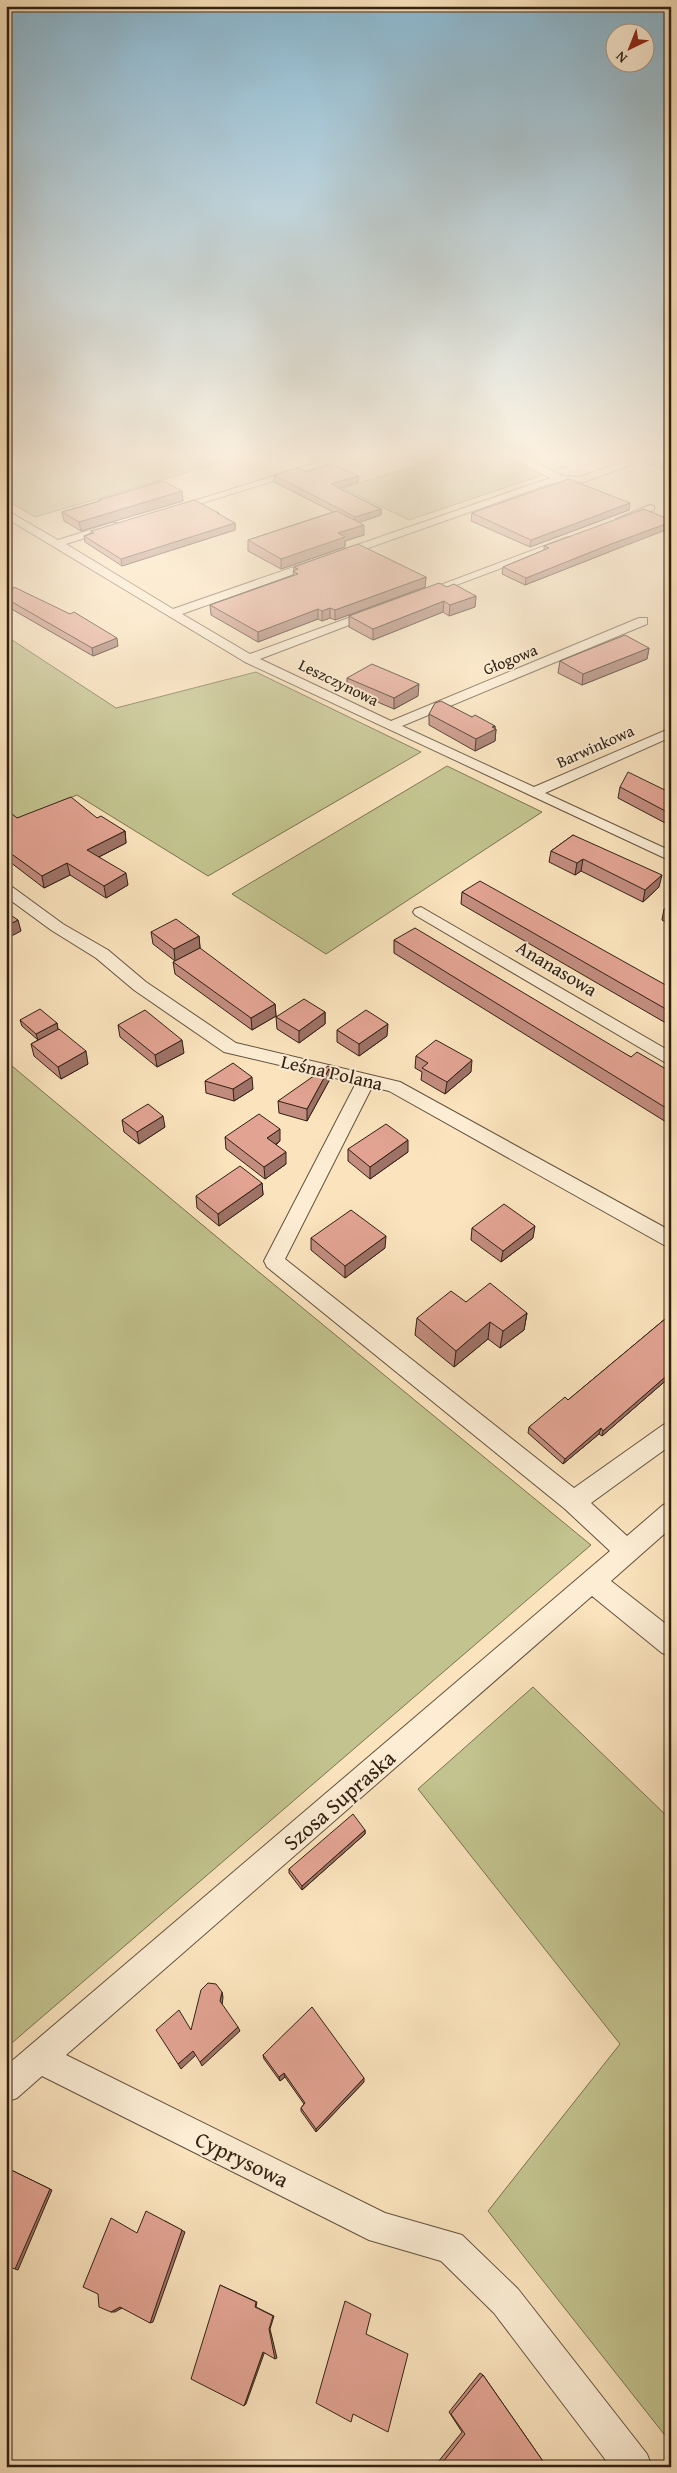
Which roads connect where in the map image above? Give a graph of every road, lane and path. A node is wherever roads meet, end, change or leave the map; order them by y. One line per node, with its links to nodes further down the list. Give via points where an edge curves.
1 (100, 570): 6 (street, Leszczynowa)
2 (294, 570): 6 (street)
3 (487, 570): 4 (street)
4 (404, 601)
5 (386, 608): 8 (street)
6 (172, 613): 8 (street, Leszczynowa)
7 (643, 621): 9 (street, Głogowa)
8 (249, 659): 9 (street, Leszczynowa)
9 (390, 726): 11 (street, Leszczynowa)
10 (671, 732): 11 (street, Barwinkowa)
11 (533, 793): 13 (street, Leszczynowa)
12 (671, 840): 13 (street)
13 (653, 849): 14 (street, Leszczynowa)
14 (671, 857)
15 (6, 889): 18 (street, Leśna Polana, via 57,927 102,954 140,986 230,1048)
16 (422, 912): 17 (street, Ananasowa)
17 (671, 1060)
18 (366, 1081): 19 (street, Leśna Polana, via 394,1086); 21 (street, via 274,1261)
19 (671, 1241)
20 (671, 1432): 21 (street)
21 (573, 1502): 23 (street)
22 (671, 1513): 23 (street, Szosa Supraska)
23 (627, 1551): 24 (street, Szosa Supraska)
24 (592, 1581): 25 (street); 26 (street, Szosa Supraska)
25 (671, 1644)
26 (40, 2058): 27 (street, Szosa Supraska); 28 (street, Cyprysowa, via 381,2228 450,2247 506,2301)
27 (6, 2087)
28 (634, 2467)

